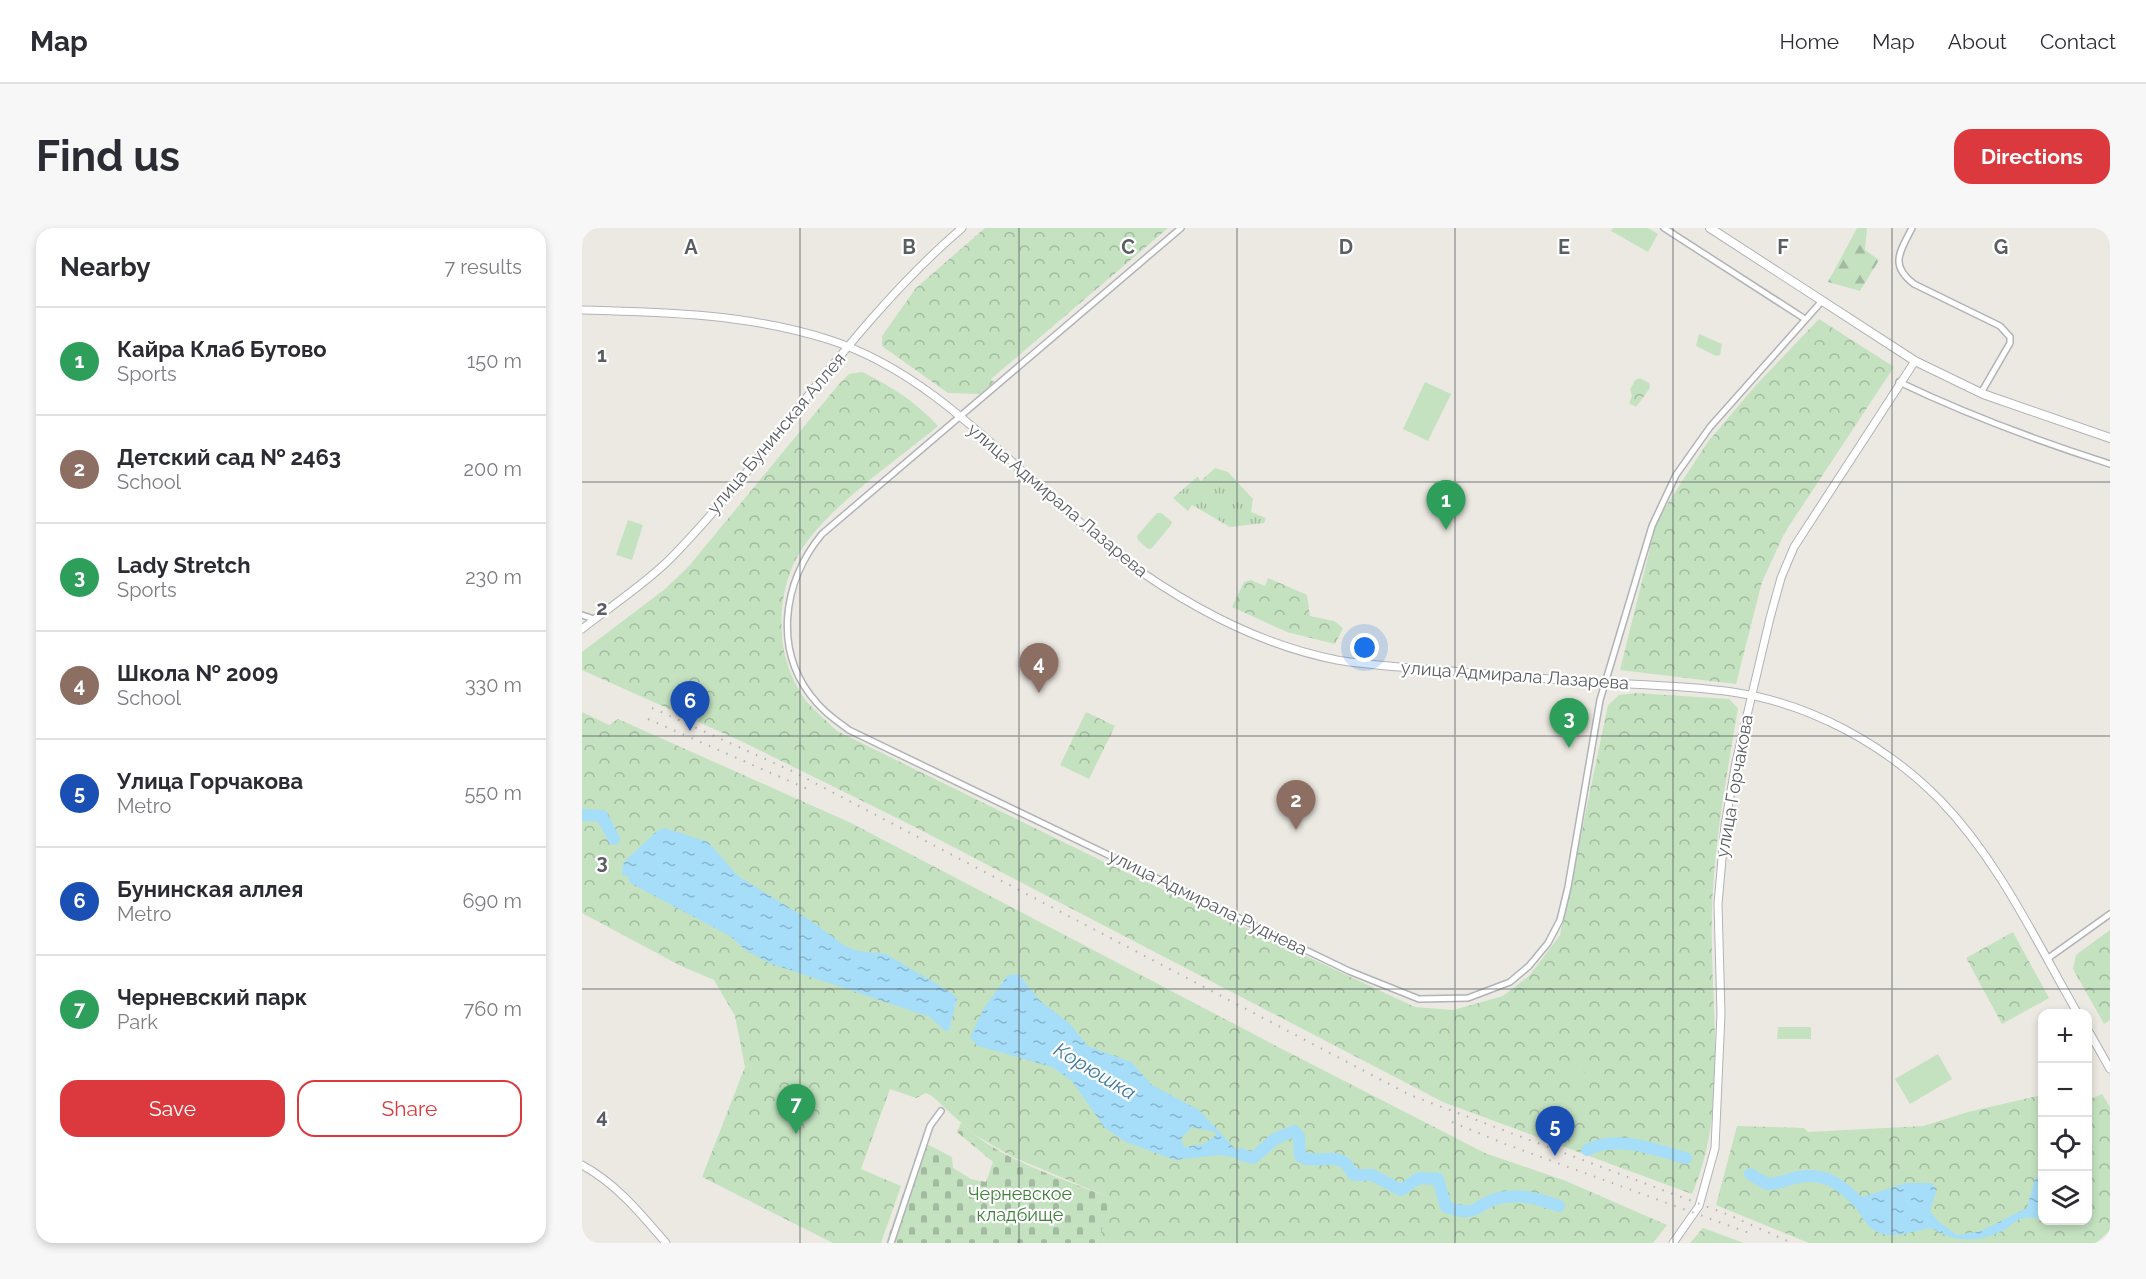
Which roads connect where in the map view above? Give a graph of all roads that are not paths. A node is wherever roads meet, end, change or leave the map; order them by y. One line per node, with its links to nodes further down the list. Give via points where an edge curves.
1 (962, 228): 9 (street, улица Бунинская Аллея, via 914,270)
2 (1181, 228): 13 (street, улица Адмирала Руднева)
3 (1664, 228): 8 (street)
4 (1710, 228): 6 (main road)
5 (1911, 228): 12 (street, via 1898,263 1904,277 2000,326 2010,337)
6 (1822, 301): 8 (street, улица Адмирала Руднева); 10 (main road)
7 (582, 310): 9 (street, улица Адмирала Лазарева, via 694,314 800,332)
8 (1805, 319): 19 (street, улица Адмирала Руднева, via 1710,427 1676,475 1652,526)
9 (847, 347): 13 (street, улица Адмирала Лазарева, via 899,372); 17 (street, улица Бунинская Аллея, via 670,559)
10 (1915, 361): 11 (street, улица Горчакова); 12 (main road)
11 (1899, 382): 15 (street, via 2016,433); 20 (street, улица Горчакова, via 1786,564)
12 (1981, 393): 14 (main road)
13 (960, 416): 19 (street, улица Адмирала Лазарева, via 1123,560 1148,578 1251,633 1356,663); 19 (street, улица Адмирала Руднева, via 822,534 800,566 787,608 787,630 796,672 815,702 849,730 882,747 1390,990 1419,999 1468,998 1510,982 1548,944 1560,920 1568,887)
14 (2110, 438)
15 (2110, 464)
16 (582, 615): 17 (street)
17 (594, 619): 18 (street, улица Бунинская Аллея)
18 (582, 628)
19 (1605, 683): 20 (street, улица Адмирала Лазарева, via 1689,687)
20 (1750, 696): 22 (street, улица Адмирала Лазарева, via 1802,711 1868,742 1922,784 1962,825 1993,865); 30 (street, улица Горчакова, via 1730,792 1718,904 1721,1014 1715,1148 1699,1206)
21 (2110, 914): 22 (street)
22 (2047, 959): 23 (street, улица Адмирала Лазарева)
23 (2075, 1009)
24 (2092, 1037): 25 (street)
25 (2110, 1069)
26 (941, 1111): 29 (street, via 930,1126)
27 (582, 1165): 28 (street, via 637,1208)
28 (666, 1243)
29 (891, 1243)
30 (1673, 1243)

